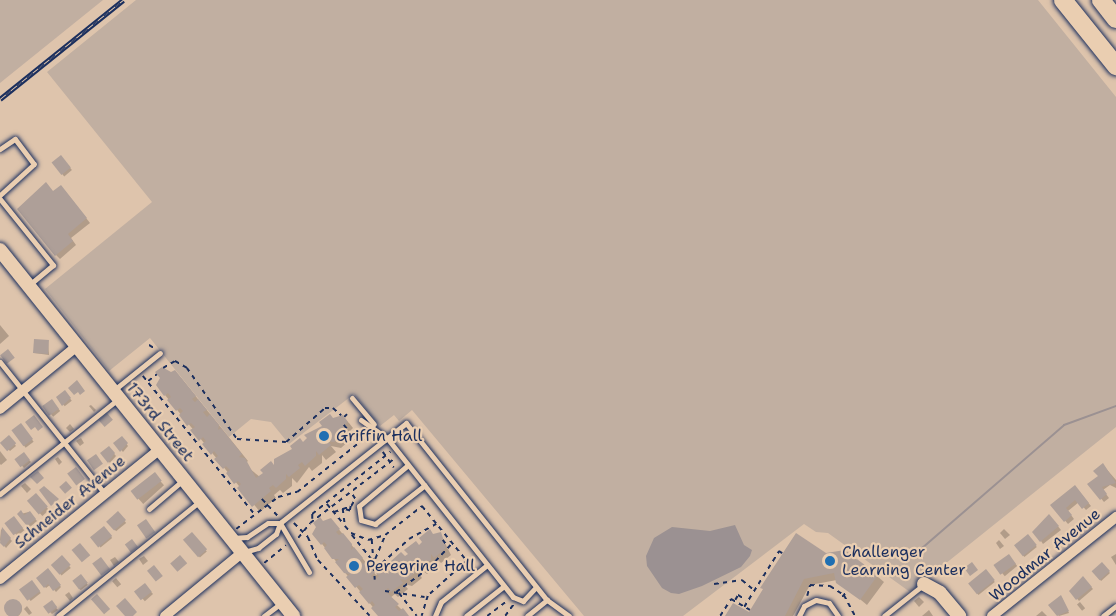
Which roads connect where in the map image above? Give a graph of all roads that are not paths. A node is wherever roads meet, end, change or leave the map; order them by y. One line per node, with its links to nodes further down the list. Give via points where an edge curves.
1 (1063, 0): 4 (highway)
2 (1101, 0): 3 (highway)
3 (1116, 19)
4 (1116, 66)
5 (0, 149): 6 (lane, via 15,139 34,164)
6 (0, 197): 8 (lane, via 53,265)
7 (0, 250): 8 (street, 173rd Street)
8 (29, 285): 9 (street, 173rd Street)
9 (78, 346): 12 (street); 13 (street, 173rd Street)
10 (160, 353): 13 (lane)
11 (0, 362): 12 (lane)
12 (23, 391): 15 (street); 19 (lane)
13 (116, 394): 19 (lane); 20 (street, 173rd Street)
14 (352, 398): 17 (lane)
15 (0, 409)
16 (361, 420): 17 (lane)
17 (377, 428): 18 (lane)
18 (387, 438): 21 (lane); 29 (lane); 37 (lane, via 406,423)
19 (64, 442): 24 (lane); 25 (lane)
20 (160, 449): 22 (street, 173rd Street); 25 (street, Schneider Avenue)
21 (408, 465): 23 (lane); 23 (lane, via 359,506 358,515 365,524 380,521)
22 (185, 480): 26 (street, 173rd Street); 27 (lane)
23 (425, 485): 32 (lane)
24 (0, 494)
25 (105, 494): 34 (street, Schneider Avenue)
26 (201, 500): 30 (street, 173rd Street); 41 (lane)
27 (149, 509)
28 (1116, 516): 53 (street, Woodmar Avenue)
29 (282, 521): 30 (lane, via 268,523 248,537); 31 (lane, via 276,534 258,548); 33 (lane)
30 (231, 537): 31 (street, 173rd Street)
31 (243, 552): 39 (street, 173rd Street); 42 (street)
32 (487, 565): 36 (lane); 45 (lane, via 441,602)
33 (309, 572)
34 (0, 579)
35 (924, 584): 51 (lane); 52 (street, via 940,592)
36 (504, 586): 37 (lane, via 514,598 527,598); 46 (lane)
37 (536, 586): 38 (lane)
38 (547, 600): 47 (lane); 48 (lane)
39 (282, 602): 43 (lane); 44 (street, 173rd Street)
40 (1116, 606): 54 (lane)
41 (58, 616)
42 (165, 616)
43 (264, 616)
44 (293, 616)
45 (435, 616)
46 (466, 616)
47 (527, 616)
48 (569, 616)
49 (799, 616): 50 (lane, via 810,602 829,603)
50 (838, 616)
51 (884, 616)
52 (959, 616)
53 (992, 616)
54 (1103, 616)

